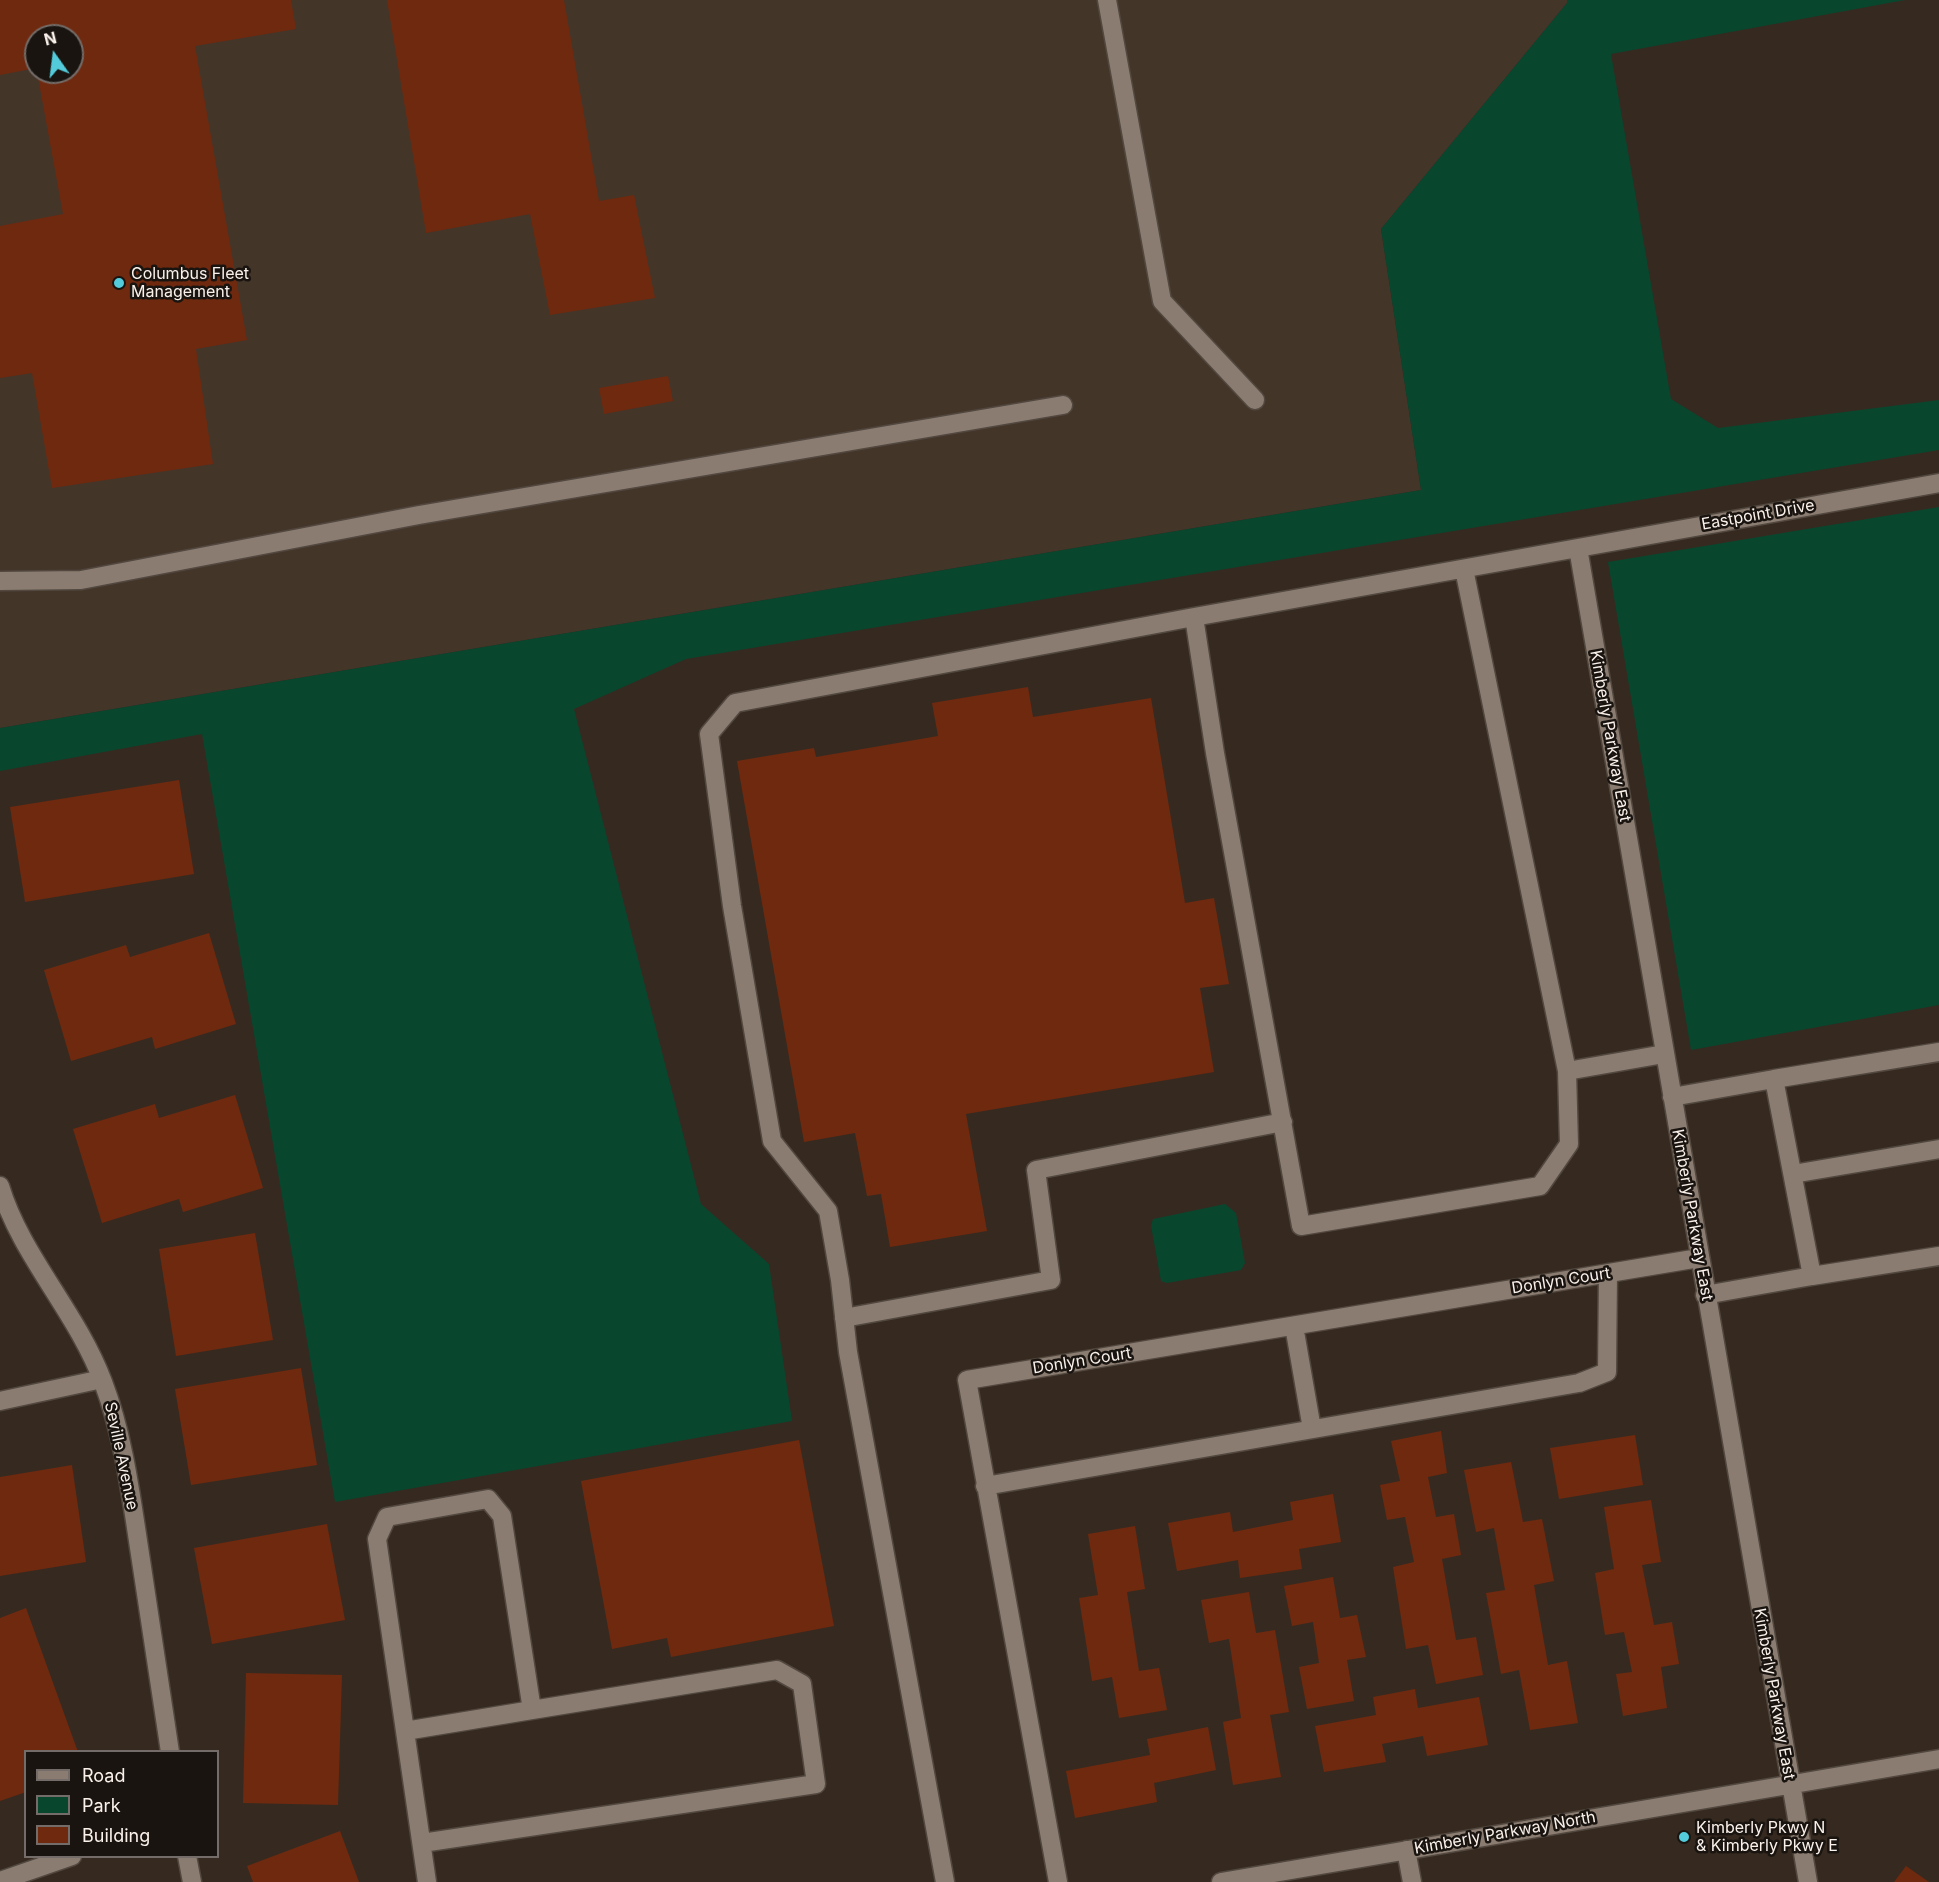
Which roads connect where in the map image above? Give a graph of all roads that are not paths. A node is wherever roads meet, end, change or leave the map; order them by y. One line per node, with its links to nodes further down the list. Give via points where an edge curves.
1 (1107, 0): 2 (street, via 1162,301)
2 (1255, 400)
3 (1063, 405): 7 (street, via 419,515 81,580)
4 (1939, 483): 5 (street, Eastpoint Drive)
5 (1578, 548): 6 (street, Eastpoint Drive); 10 (street, Kimberly Parkway East)
6 (1464, 569): 8 (street, Eastpoint Drive); 11 (street)
7 (0, 581)
8 (1194, 617): 14 (street); 23 (street, Eastpoint Drive, via 735,703 709,734 732,906 772,1141 828,1211)
9 (1939, 1052): 12 (street)
10 (1664, 1054): 11 (street); 13 (street, Kimberly Parkway East)
11 (1567, 1071): 14 (street, via 1569,1144 1540,1186 1300,1226)
12 (1774, 1079): 13 (street); 16 (street)
13 (1672, 1097): 19 (street, Kimberly Parkway East)
14 (1283, 1122): 23 (street, via 1036,1170 1051,1280)
15 (1939, 1149): 16 (street)
16 (1793, 1174): 21 (street)
17 (0, 1186): 25 (street, Seville Avenue, via 8,1213)
18 (1939, 1256): 21 (street)
19 (1699, 1258): 20 (street, Donlyn Court); 22 (street, Kimberly Parkway East)
20 (1608, 1273): 24 (street, Donlyn Court); 27 (street, via 1607,1372 1579,1383)
21 (1812, 1276): 22 (street)
22 (1705, 1295): 33 (street, Kimberly Parkway East)
23 (844, 1318): 41 (street, Eastpoint Drive)
24 (1294, 1326): 27 (street); 28 (street, Donlyn Court, via 967,1380)
25 (102, 1379): 26 (street); 31 (street, Seville Avenue, via 126,1467)
26 (0, 1401)
27 (1312, 1430): 28 (street)
28 (985, 1486): 42 (street, Donlyn Court)
29 (532, 1710): 30 (street); 30 (street, via 502,1516 488,1499 387,1517 377,1539); 34 (street, via 777,1670 802,1684 816,1784)
30 (405, 1731): 34 (street)
31 (170, 1750)
32 (1939, 1759): 33 (street, Kimberly Parkway North)
33 (1789, 1783): 35 (street, Kimberly Parkway North); 45 (street, Kimberly Parkway East)
34 (422, 1843): 40 (street)
35 (1406, 1850): 43 (street, Kimberly Parkway North); 44 (street)
36 (69, 1858): 38 (street)
37 (187, 1858): 39 (street)
38 (0, 1881)
39 (192, 1882)
40 (427, 1882)
41 (945, 1882)
42 (1058, 1882)
43 (1221, 1882)
44 (1412, 1882)
45 (1808, 1882)

